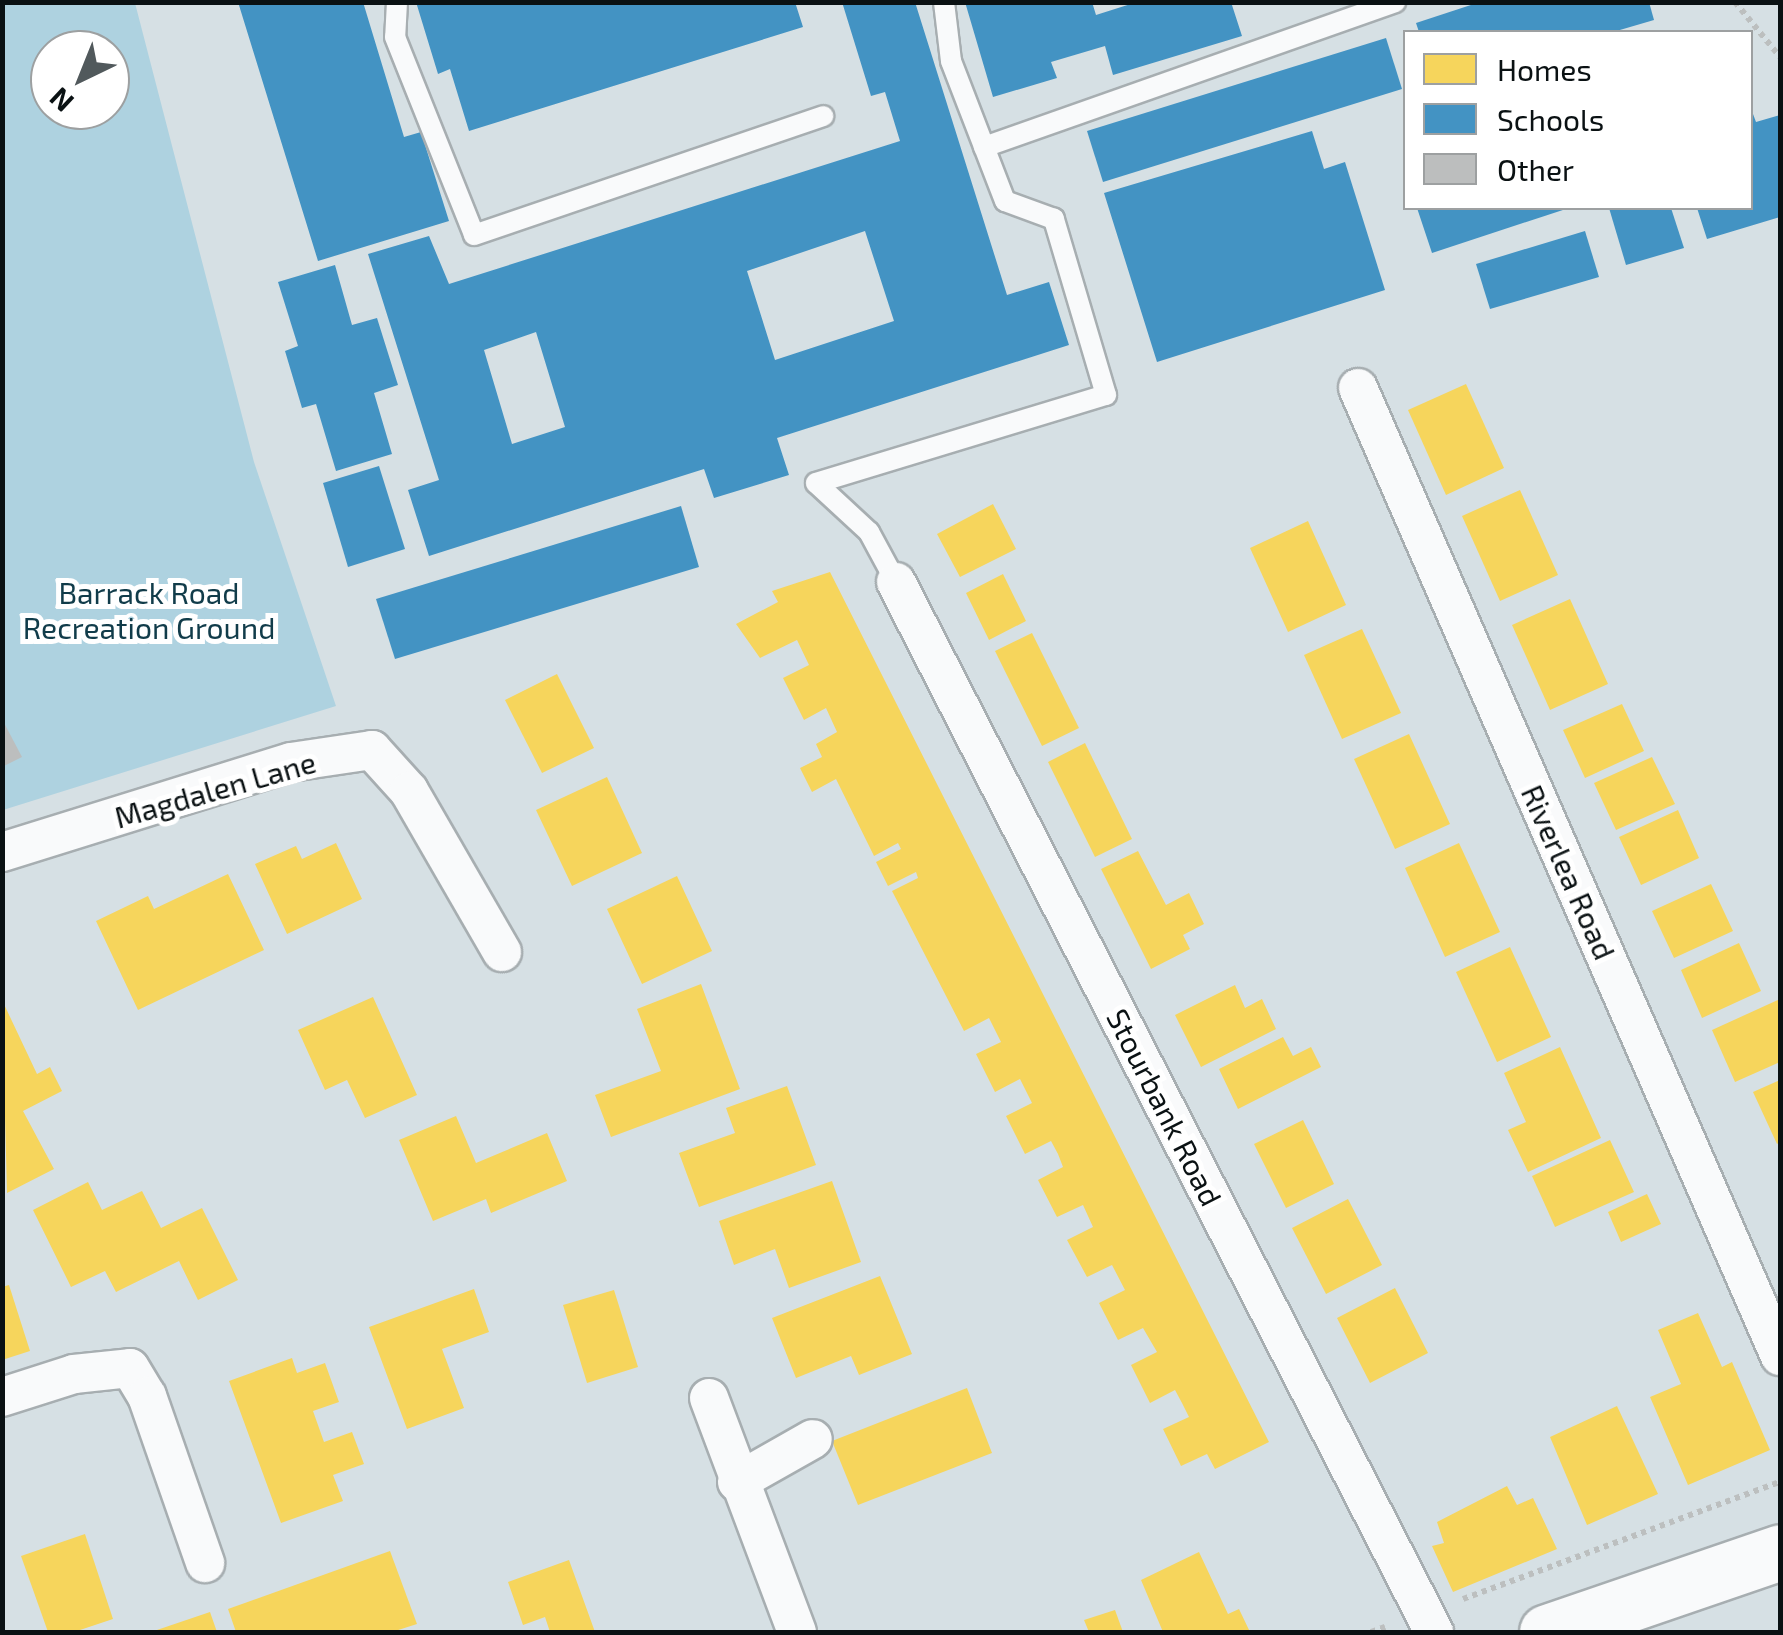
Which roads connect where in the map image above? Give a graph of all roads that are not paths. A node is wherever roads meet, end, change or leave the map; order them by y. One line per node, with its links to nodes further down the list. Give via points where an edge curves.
1 (397, 2): 4 (lane, via 396,38 474,235)
2 (944, 2): 5 (lane, via 951,61)
3 (1395, 2): 5 (lane)
4 (823, 116)
5 (984, 147): 7 (lane, via 1005,201 1054,219 1106,395 816,482 869,532)
6 (1358, 388): 10 (street, Riverlea Road)
7 (896, 582): 17 (street, Stourbank Road)
8 (2, 852): 9 (street, Magdalen Lane, via 291,762 372,750 409,792)
9 (502, 952)
10 (1780, 1356)
11 (2, 1397): 16 (street, via 74,1374 130,1368 148,1396)
12 (709, 1398): 14 (street)
13 (814, 1439): 14 (street)
14 (737, 1482): 18 (street)
15 (1780, 1552): 19 (main road)
16 (205, 1563)
17 (1430, 1623)
18 (797, 1632)
19 (1547, 1632)

